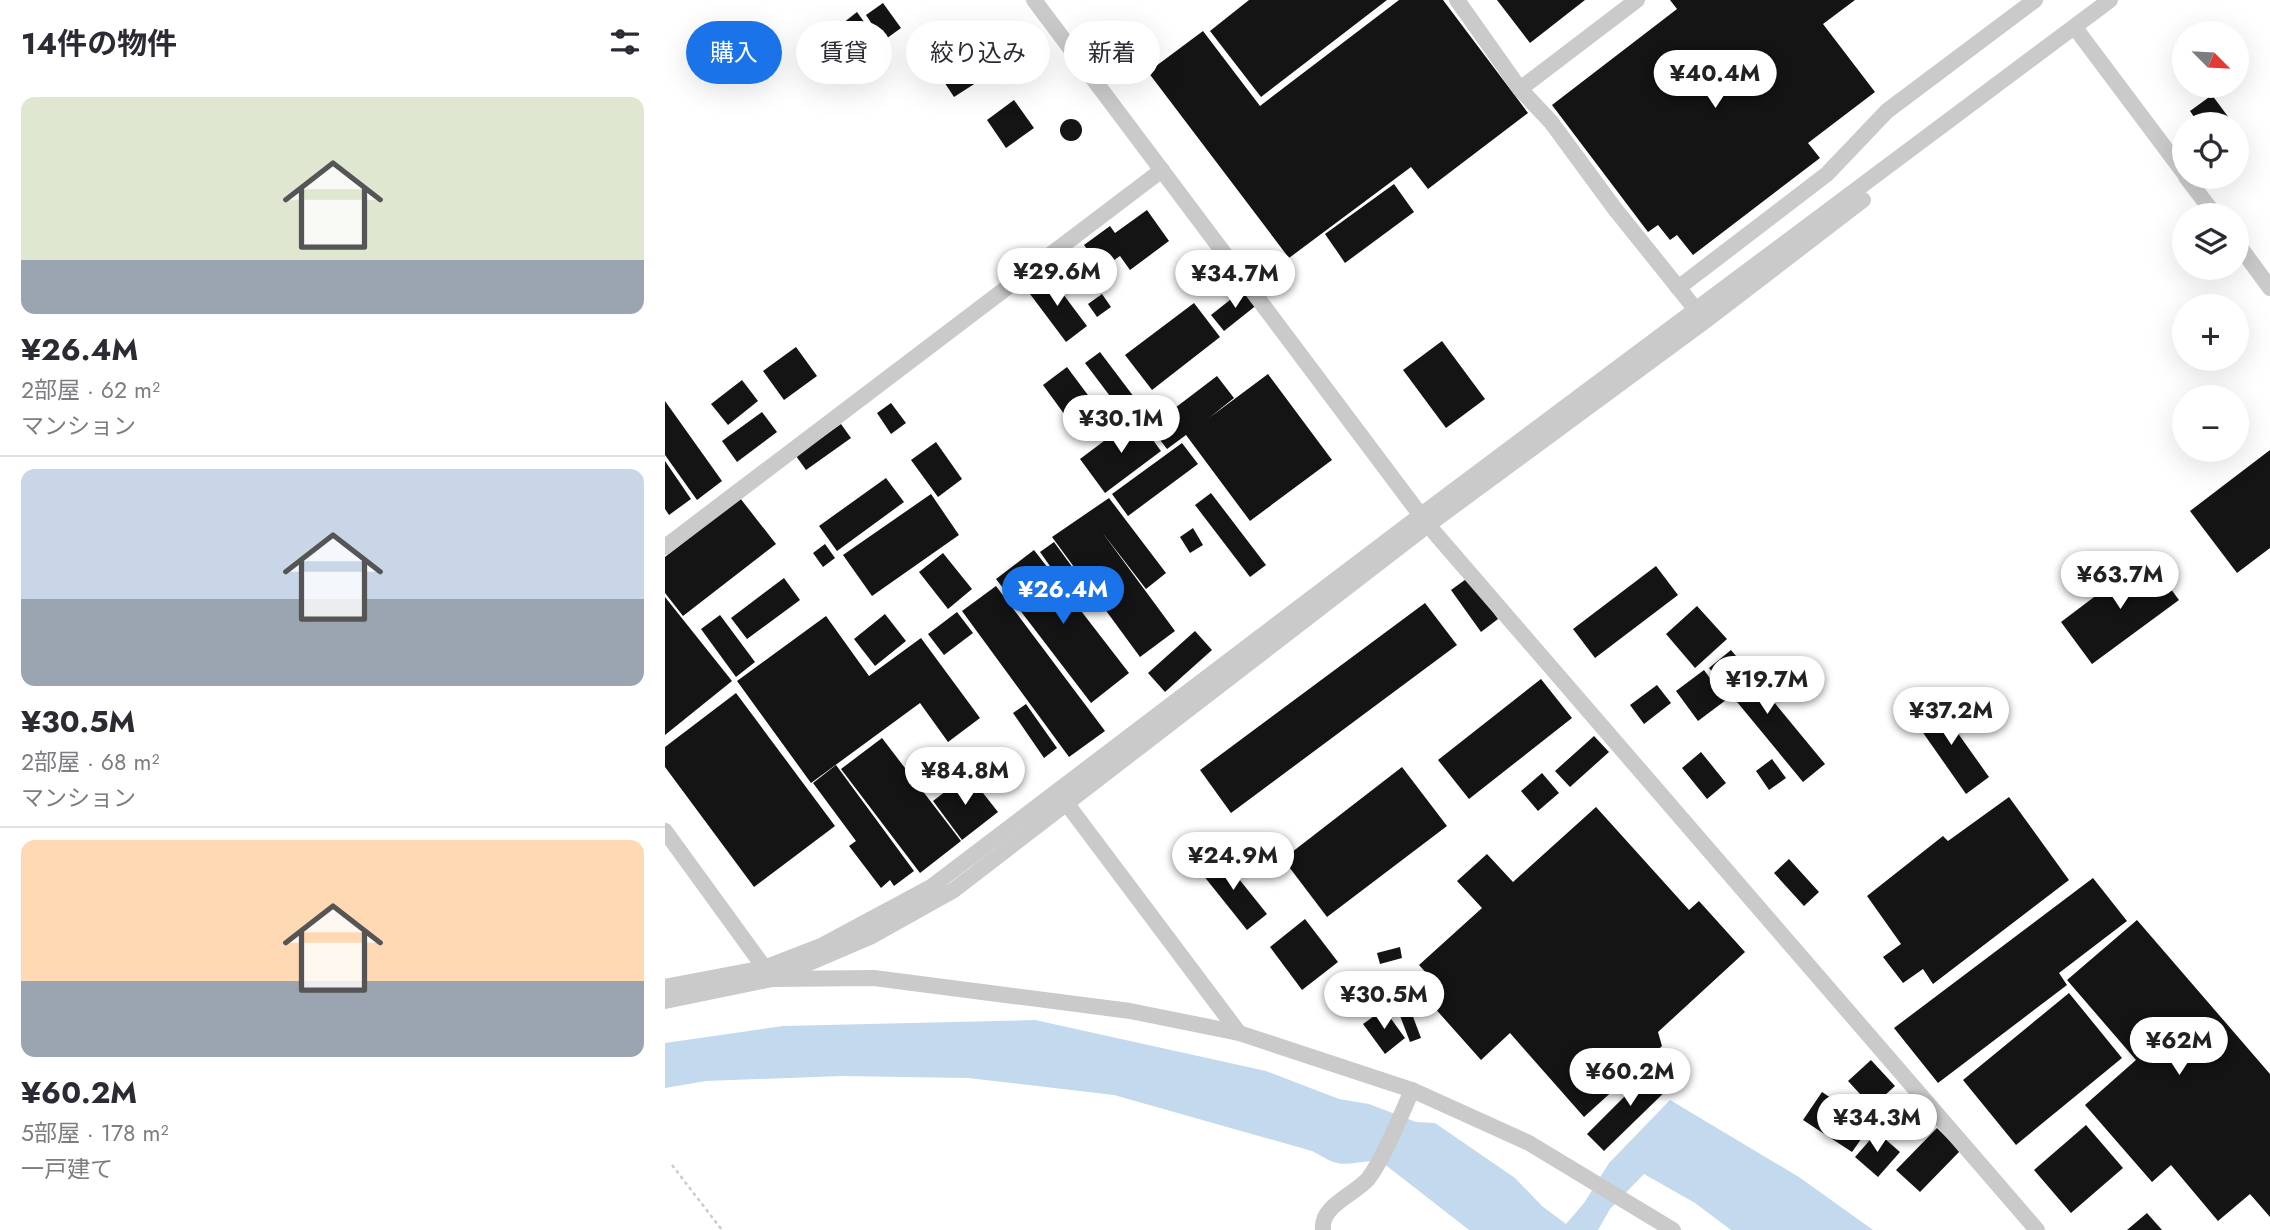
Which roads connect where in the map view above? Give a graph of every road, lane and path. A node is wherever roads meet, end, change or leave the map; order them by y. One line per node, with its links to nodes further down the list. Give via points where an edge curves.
1 (1034, 0): 10 (street)
2 (1457, 0): 8 (street)
3 (1637, 0): 8 (street)
4 (2035, 0): 12 (street, via 1887,111 1827,174)
5 (2110, 0): 14 (street)
6 (2123, 0): 7 (street)
7 (2079, 33): 9 (street); 14 (street)
8 (1520, 89): 12 (street, via 1551,122)
9 (2172, 158)
10 (1162, 170): 15 (street); 16 (street)
11 (2249, 259): 13 (street)
12 (1678, 288): 14 (street)
13 (2270, 288)
14 (1700, 316): 15 (street)
15 (1424, 520): 17 (street); 19 (street, via 931,887); 28 (street)
16 (665, 547)
17 (1067, 804): 19 (street, via 954,890 870,937); 22 (street)
18 (665, 831): 19 (street)
19 (768, 974): 20 (street); 21 (street); 22 (street, via 874,978 1130,1011)
20 (665, 987)
21 (665, 1001)
22 (1239, 1033): 23 (street)
23 (1412, 1090): 26 (street, via 1368,1179 1331,1209 1323,1220); 27 (street, via 1529,1143)
24 (672, 1165): 25 (path)
25 (722, 1230)
26 (1323, 1230)
27 (1674, 1230)
28 (2037, 1230)

